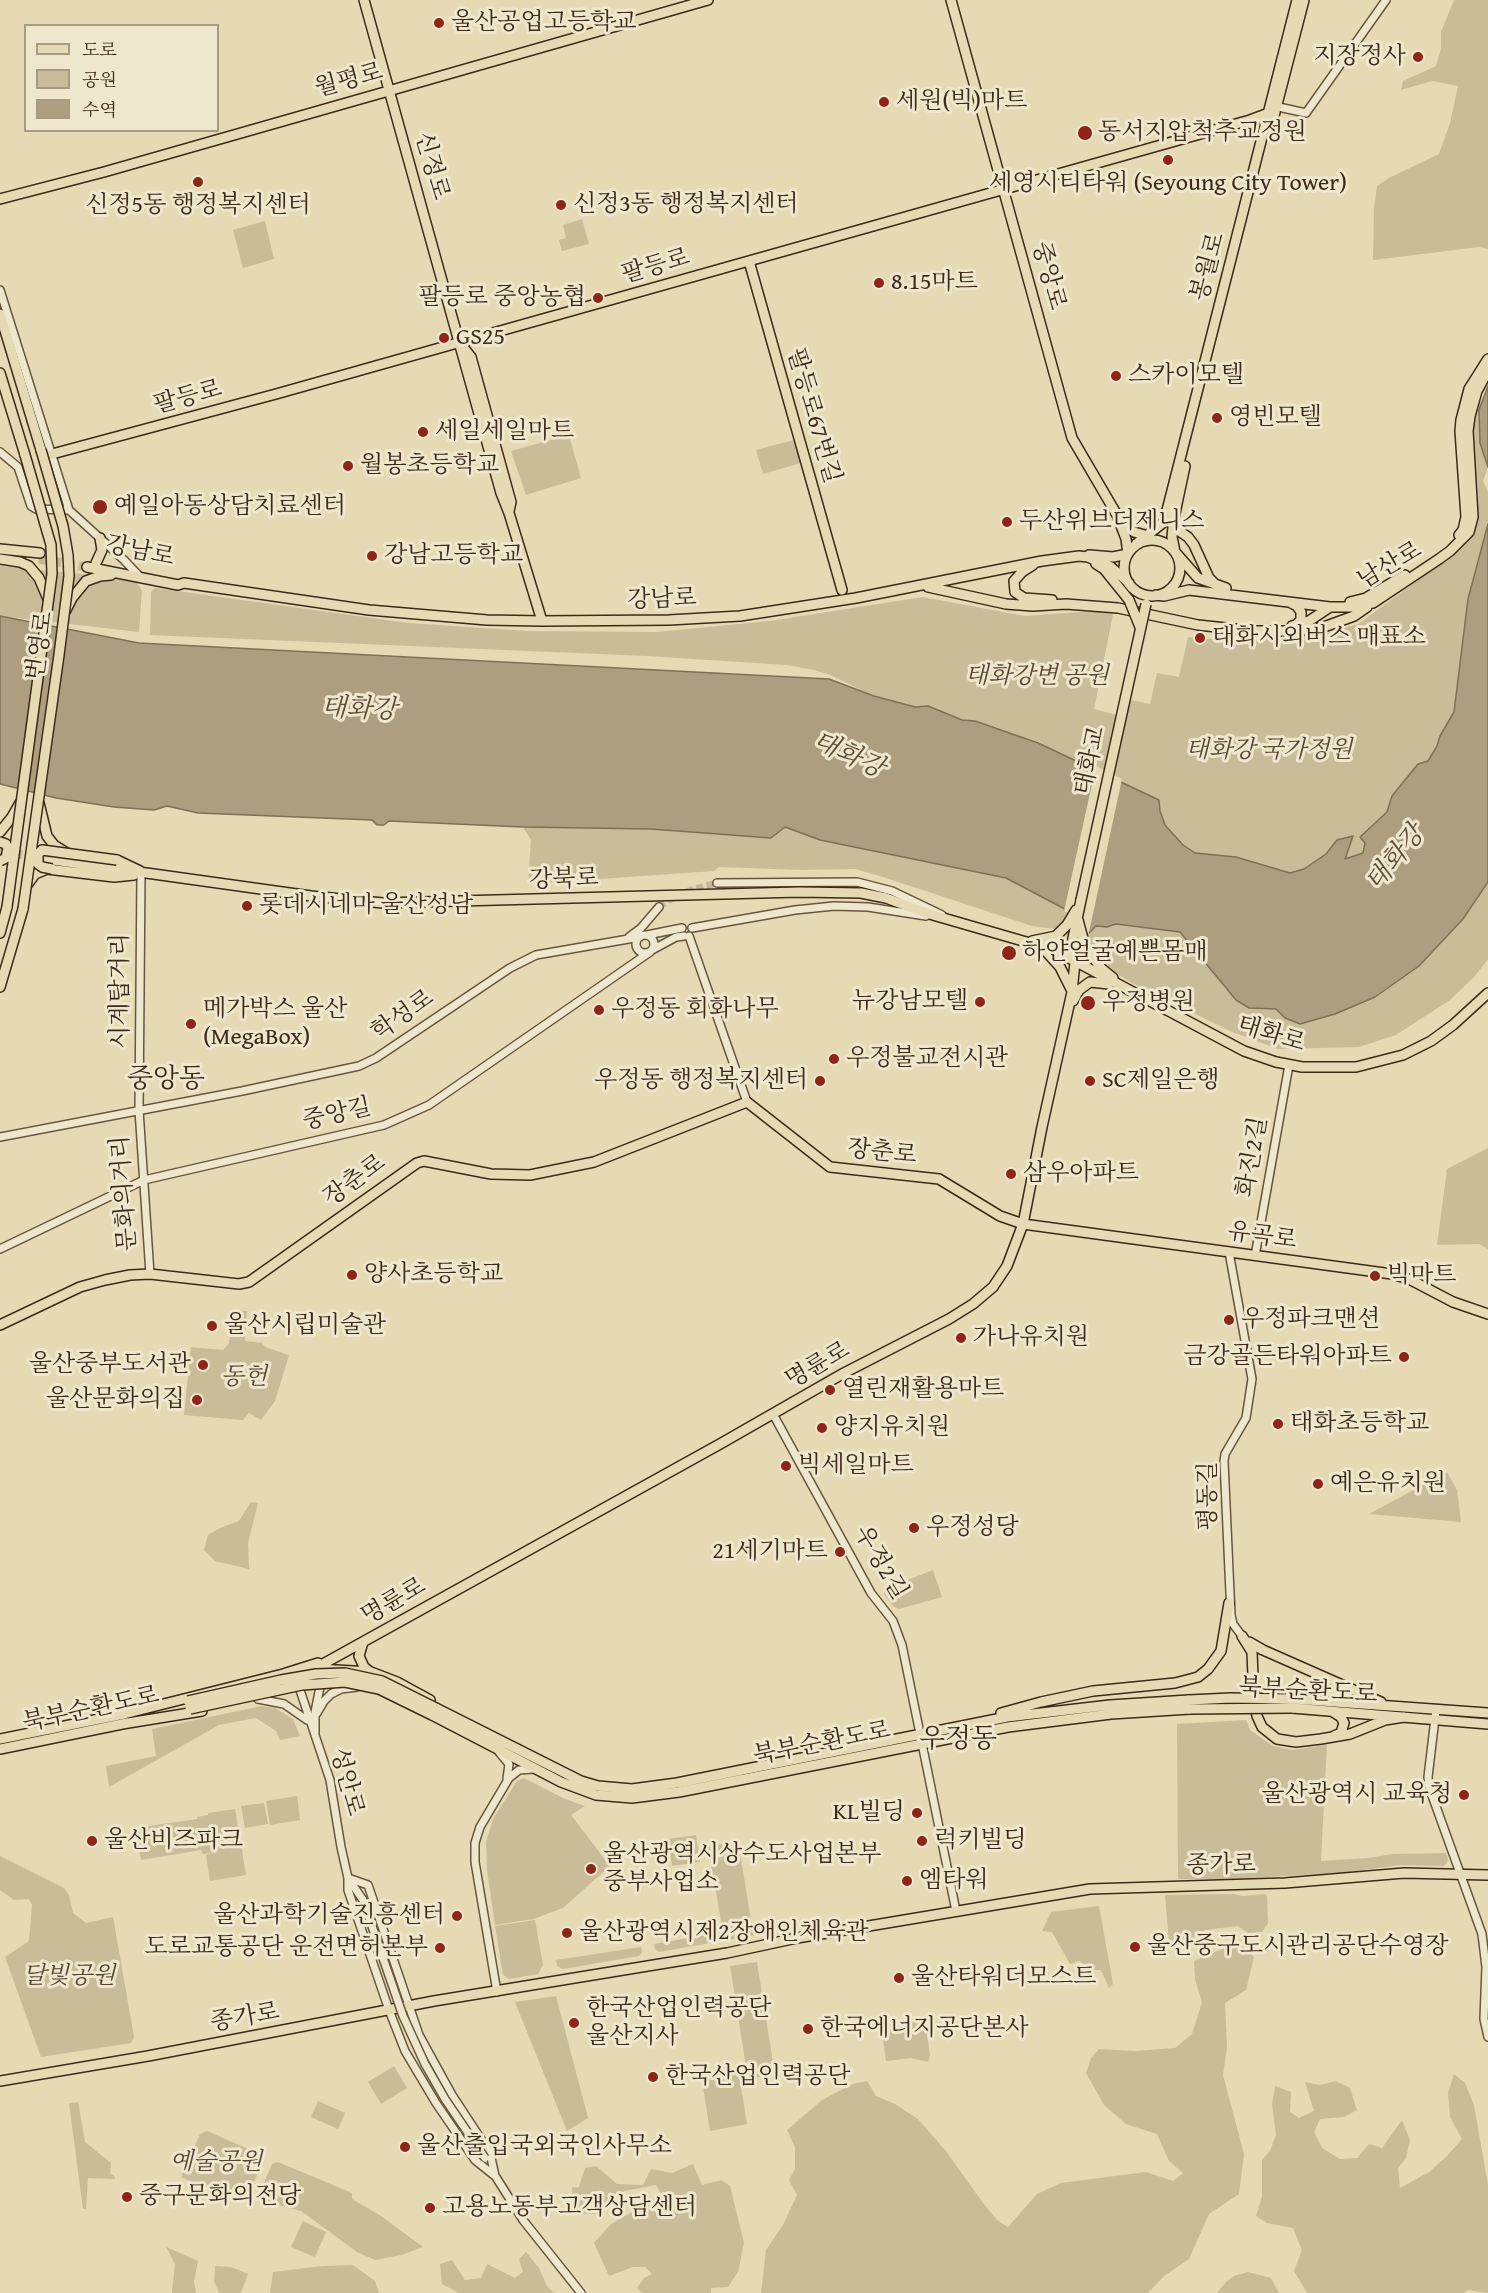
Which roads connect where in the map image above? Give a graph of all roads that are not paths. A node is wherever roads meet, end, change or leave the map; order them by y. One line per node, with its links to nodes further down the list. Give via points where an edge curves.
1 (364, 0): 7 (main road, 신정로)
2 (708, 0): 7 (main road, 월평로)
3 (951, 0): 9 (main road, 중앙로)
4 (1297, 0): 8 (main road, 봉월로)
5 (1305, 0): 8 (main road)
6 (1386, 0): 8 (street, via 1306,113)
7 (389, 91): 10 (main road, 월평로); 14 (main road, 신정로)
8 (1272, 108): 9 (main road, 팔등로, via 1250,120); 22 (main road); 23 (main road, 봉월로, via 1164,522)
9 (1004, 189): 11 (main road, 팔등로); 21 (main road, 중앙로, via 1072,438)
10 (0, 199)
11 (749, 261): 14 (main road, 팔등로); 37 (main road, 팔등로67번길)
12 (0, 290): 19 (street)
13 (0, 314): 46 (main road, 번영로, bridge, via 67,543)
14 (460, 342): 19 (main road, 팔등로); 47 (main road, 신정로, via 500,478 511,502 509,513)
15 (1488, 359): 44 (main road, 남산로, via 1469,389 1461,420 1466,517 1463,530 1441,552 1366,598)
16 (1488, 371): 42 (main road, 남산로, via 1477,391 1468,431 1473,517 1468,532 1450,551)
17 (0, 373): 45 (main road, 번영로, bridge, via 51,545)
18 (0, 452): 20 (street, via 18,467 32,506)
19 (52, 454): 20 (street)
20 (69, 510): 24 (street)
21 (1117, 514): 23 (main road, via 1126,527); 29 (main road, 중앙로)
22 (1173, 527): 28 (main road); 39 (main road, via 1188,537)
23 (1146, 536): 25 (main road); 26 (main road, 봉월로)
24 (100, 538): 34 (street); 34 (main road, 강남로, via 102,550 90,564)
25 (1157, 540): 26 (main road); 28 (main road)
26 (1136, 544): 29 (main road)
27 (0, 549): 30 (main road, via 39,556)
28 (1175, 553): 39 (main road, via 1198,578); 40 (main road, via 1180,564 1177,579 1168,590)
29 (1128, 554): 31 (main road, 강남로); 36 (main road, via 1124,569)
30 (0, 555)
31 (1082, 556): 33 (main road, 강남로); 36 (main road, via 1111,567); 49 (main road, bridge, via 1104,569 1129,600)
32 (0, 560): 45 (main road, bridge, via 29,566 47,593)
33 (1042, 561): 38 (main road, 강남로); 43 (main road, via 1017,576 1015,592 1024,598)
34 (140, 575): 35 (main road, 강남로, via 179,579); 35 (main road, 강남로, via 178,585); 46 (main road, via 133,580 110,575 93,578 81,586)
35 (184, 583): 47 (main road, 강남로, via 402,613)
36 (1129, 583): 40 (main road)
37 (841, 586)
38 (923, 586): 43 (main road, via 1006,603); 47 (main road, 강남로, via 740,616)
39 (1217, 586): 44 (main road, 남산로)
40 (1150, 598): 41 (main road, 남산로, via 1189,590); 49 (main road, 태화교, bridge)
41 (1283, 601): 44 (main road, 남산로); 48 (main road, via 1300,609 1301,620)
42 (1373, 603): 44 (main road, 남산로, via 1357,607); 50 (main road, via 1354,616)
43 (1066, 604): 51 (main road, via 1118,608 1198,625)
44 (1328, 604): 48 (main road, 남산로, via 1309,621); 50 (main road)
45 (49, 608): 52 (main road, 번영로, bridge)
46 (66, 610): 53 (main road, 번영로, bridge)
47 (542, 621)
48 (1295, 626): 51 (main road, via 1268,626)
49 (1140, 627): 64 (main road, 태화교, bridge)
50 (1321, 628): 51 (main road)
51 (1254, 631)
52 (22, 798): 54 (main road); 61 (main road, 번영로, bridge)
53 (39, 800): 56 (main road, bridge, via 47,836); 63 (main road, 번영로, bridge)
54 (0, 832)
55 (0, 842): 58 (main road, bridge, via 8,848 6,858)
56 (67, 853): 59 (main road, bridge, via 40,852 38,864); 60 (main road, bridge, via 117,860)
57 (46, 859): 60 (main road, 강북로)
58 (0, 861): 61 (main road, bridge, via 7,869)
59 (52, 869): 60 (main road, via 114,877); 63 (main road, bridge, via 39,872)
60 (141, 873): 66 (main road, 강북로, via 383,903 848,892 886,898); 82 (street, 시계탑거리)
61 (10, 883): 68 (main road, 번영로, bridge)
62 (717, 883): 66 (street, via 857,882 892,891)
63 (27, 885): 75 (main road, 번영로, bridge)
64 (1081, 900): 69 (main road, 태화교); 71 (main road, via 1062,932 1051,939)
65 (659, 907): 70 (street)
66 (952, 921): 67 (street, via 868,907 834,906); 71 (main road, 강북로)
67 (687, 932): 70 (street); 73 (street, 중앙길); 81 (street)
68 (0, 933)
69 (1078, 935): 74 (main road, 명륜로); 76 (main road, via 1101,968)
70 (639, 936): 73 (street, via 649,936 653,941); 73 (street, via 639,951); 82 (street, 학성로, via 524,960 359,1066)
71 (1024, 941): 72 (main road, 강북로)
72 (1040, 945): 74 (main road, 강북로); 77 (main road, via 1060,967)
73 (651, 951): 84 (street, 중앙길, via 429,1105 384,1125)
74 (1075, 962): 76 (main road, 태화로); 77 (main road, 명륜로)
75 (0, 987)
76 (1122, 987): 79 (main road, via 1090,982 1079,990); 80 (main road, 태화로, via 1244,1051)
77 (1072, 993): 79 (main road, 명륜로)
78 (1488, 993): 80 (main road, 태화로, via 1454,1025 1403,1055 1356,1067)
79 (1068, 1015): 85 (main road, 명륜로)
80 (1288, 1065): 88 (street, 화진2길)
81 (747, 1102): 85 (main road, 장춘로, via 830,1167 939,1179 1000,1216); 89 (main road, 장춘로, via 594,1162 530,1175 491,1174 417,1162 249,1282)
82 (139, 1110): 83 (street, 학성로); 84 (street, 문화의거리)
83 (0, 1137)
84 (144, 1180): 86 (street, 중앙길); 89 (street, 문화의거리)
85 (1023, 1224): 87 (main road, 유곡로); 92 (main road, 명륜로, via 1007,1266 993,1287 973,1304)
86 (0, 1249)
87 (1229, 1252): 88 (main road, 유곡로); 93 (street, 평동길, via 1252,1379 1246,1418 1224,1461)
88 (1255, 1256): 90 (main road, 유곡로, via 1401,1276 1453,1302)
89 (150, 1274): 91 (main road, 장춘로, via 80,1287)
90 (1488, 1314)
91 (0, 1325)
92 (773, 1414): 95 (main road, 명륜로); 119 (street, 우정2길, via 871,1593 893,1621 906,1656)
93 (1229, 1603): 94 (street, 평동길, via 1233,1624); 117 (main road, via 1221,1651 1198,1677 1083,1693)
94 (1242, 1636): 108 (main road, via 1263,1650); 120 (main road, via 1252,1652 1254,1700 1262,1727 1277,1739 1290,1742)
95 (363, 1642): 96 (main road, 명륜로); 100 (main road, via 360,1659)
96 (337, 1657): 97 (main road, 명륜로); 98 (street)
97 (312, 1667): 98 (main road); 99 (main road); 101 (main road); 104 (main road)
98 (327, 1669): 100 (main road); 102 (street)
99 (302, 1671): 101 (main road); 104 (street)
100 (371, 1672): 111 (main road, via 398,1682)
101 (283, 1674): 104 (street, via 294,1677); 114 (main road)
102 (319, 1686): 103 (main road); 104 (main road); 116 (street)
103 (357, 1687): 111 (main road); 116 (street, via 341,1689 327,1697)
104 (298, 1688): 105 (main road); 116 (street, 성안로)
105 (258, 1699): 114 (main road, via 190,1713); 116 (street, via 289,1707)
106 (1292, 1703): 107 (main road, 북부순환도로, bridge); 108 (main road, 북부순환도로); 109 (main road, 북부순환도로)
107 (1190, 1704): 117 (main road, 북부순환도로, via 1110,1705); 123 (main road, 북부순환도로, via 1008,1727)
108 (1396, 1706): 110 (main road, 북부순환도로)
109 (1327, 1710): 113 (main road, 북부순환도로); 120 (main road, via 1338,1714 1344,1723 1341,1733)
110 (1436, 1710): 112 (main road, 북부순환도로); 115 (street)
111 (434, 1711): 114 (main road, 북부순환도로, bridge, via 382,1680 330,1673 281,1680); 122 (main road, 북부순환도로)
112 (1488, 1713)
113 (1404, 1717): 115 (main road, 북부순환도로); 120 (main road)
114 (121, 1720): 121 (main road, 북부순환도로); 124 (main road, 북부순환도로)
115 (1434, 1720): 118 (main road, 북부순환도로); 129 (street, via 1429,1787)
116 (312, 1723): 131 (street, 성안로, via 330,1780)
117 (972, 1723): 119 (main road, 북부순환도로)
118 (1488, 1724)
119 (921, 1734): 123 (street, 우정2길); 125 (main road, 북부순환도로)
120 (1332, 1737)
121 (0, 1739)
122 (497, 1744): 126 (main road, 북부순환도로); 127 (street, via 508,1764); 128 (main road, 북부순환도로, via 598,1786)
123 (923, 1744): 125 (main road, 북부순환도로); 132 (street)
124 (0, 1749)
125 (772, 1769): 128 (main road, 북부순환도로)
126 (537, 1770): 127 (street, via 519,1770); 128 (main road, 북부순환도로, via 596,1794 632,1798)
127 (505, 1784): 133 (street, via 475,1843)
128 (678, 1787)
129 (1460, 1875): 130 (main road, 종가로); 132 (main road, 종가로, via 1404,1873 1258,1885 1090,1889); 136 (street, via 1485,1948 1484,2019)
130 (1488, 1875)
131 (348, 1878): 134 (street, via 368,1885); 135 (street, via 348,1890); 138 (street, 성안로, bridge, via 363,1900 403,2016 425,2064)
132 (956, 1911): 133 (main road, 종가로)
133 (497, 1992): 134 (main road, 종가로)
134 (408, 2006): 135 (main road, 종가로); 138 (street, via 446,2085 490,2153)
135 (389, 2010): 137 (main road, 종가로); 138 (street, via 405,2051 436,2103 475,2160)
136 (1488, 2037)
137 (0, 2081)
138 (495, 2176): 139 (street, via 523,2220)
139 (581, 2293)

